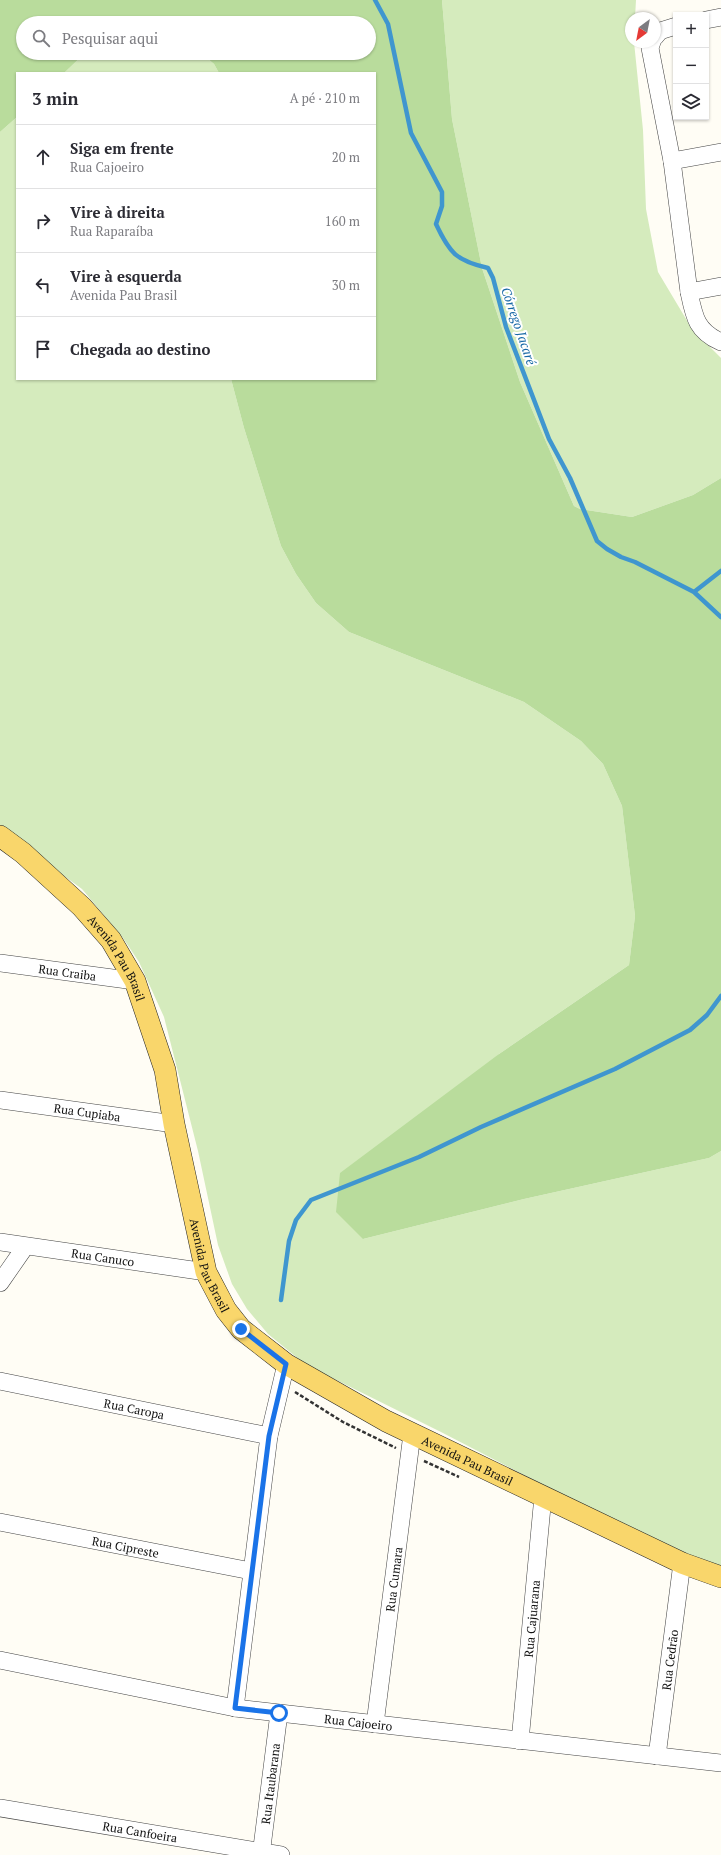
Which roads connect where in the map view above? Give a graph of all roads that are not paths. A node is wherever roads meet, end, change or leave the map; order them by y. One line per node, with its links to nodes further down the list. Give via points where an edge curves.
1 (721, 18): 2 (street)
2 (709, 20)
3 (673, 27): 4 (street)
4 (661, 31)
5 (650, 48): 7 (street)
6 (721, 152): 7 (street)
7 (672, 161): 9 (street)
8 (721, 286): 9 (street)
9 (689, 292): 10 (street, via 695,321 711,338)
10 (721, 342)
11 (0, 836): 13 (main road, Avenida Pau Brasil, via 23,853 82,907 111,940)
12 (0, 963): 13 (street, Rua Craiba)
13 (135, 981): 15 (main road, Avenida Pau Brasil, via 165,1070)
14 (0, 1100): 15 (street, Rua Cupiaba)
15 (174, 1124): 18 (main road, Avenida Pau Brasil)
16 (0, 1242): 17 (street, Rua Canuco)
17 (25, 1247): 18 (street, Rua Canuco); 19 (street)
18 (206, 1272): 20 (main road, Avenida Pau Brasil, via 226,1310)
19 (0, 1283)
20 (284, 1374): 22 (main road, Avenida Pau Brasil); 23 (street)
21 (0, 1381): 23 (street, Rua Caropa)
22 (412, 1434): 24 (main road, Avenida Pau Brasil); 32 (street, Rua Cumara)
23 (269, 1436): 27 (street)
24 (543, 1496): 26 (main road, Avenida Pau Brasil); 33 (street, Rua Cajuarana)
25 (0, 1522): 27 (street, Rua Cipreste)
26 (682, 1564): 28 (main road, Avenida Pau Brasil); 34 (street, Rua Cedrão)
27 (251, 1571): 30 (street)
28 (721, 1578)
29 (0, 1660): 30 (street, Rua Cajoeiro)
30 (235, 1708): 31 (street, Rua Cajoeiro)
31 (279, 1713): 32 (street, Rua Cajoeiro); 37 (street, Rua Itaubarana)
32 (375, 1724): 33 (street, Rua Cajoeiro)
33 (520, 1741): 34 (street, Rua Cajoeiro)
34 (657, 1756): 35 (street, Rua Cajoeiro)
35 (721, 1763)
36 (0, 1808): 37 (street, Rua Canfoeira)
37 (261, 1854): 38 (street, Rua Canfoeira)
38 (281, 1855)

